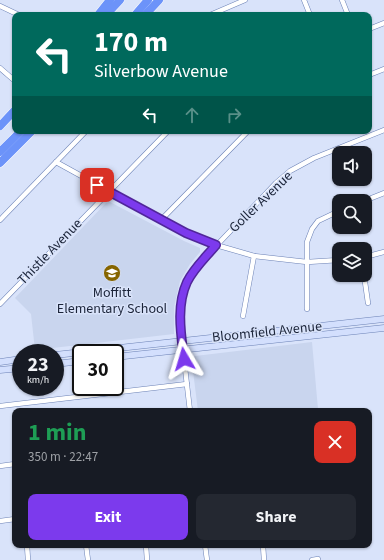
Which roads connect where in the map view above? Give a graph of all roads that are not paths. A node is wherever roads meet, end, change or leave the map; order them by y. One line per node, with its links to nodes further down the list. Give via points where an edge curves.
1 (110, 0): 10 (highway)
2 (120, 0): 11 (highway)
3 (148, 0): 12 (highway)
4 (159, 0): 13 (highway)
5 (245, 0): 14 (street)
6 (304, 0): 15 (street)
7 (342, 0): 16 (street)
8 (0, 6): 9 (street)
9 (13, 12)
10 (100, 12)
11 (109, 12)
12 (137, 12)
13 (148, 12)
14 (217, 12)
15 (309, 12)
16 (347, 12)
17 (384, 23): 18 (street)
18 (372, 28)
19 (0, 68): 22 (street)
20 (384, 69): 21 (street)
21 (372, 74)
22 (12, 78)
23 (12, 113): 24 (highway)
24 (0, 126)
25 (384, 130): 40 (street, Goller Avenue, via 314,158 290,171)
26 (18, 134): 31 (highway)
27 (29, 134): 33 (highway)
28 (83, 134): 32 (street)
29 (165, 134): 34 (street, Thistle Avenue)
30 (245, 134): 39 (street)
31 (0, 152)
32 (56, 162): 34 (street); 38 (street)
33 (0, 163)
34 (108, 192): 39 (street); 48 (street, Thistle Avenue)
35 (384, 193): 36 (street)
36 (372, 198)
37 (332, 214): 45 (street, via 318,221 312,229 308,242)
38 (0, 220)
39 (161, 220): 40 (street)
40 (216, 245): 43 (street); 56 (street, Goller Avenue, via 198,265 182,295)
41 (384, 252): 42 (street)
42 (372, 255)
43 (254, 256): 45 (street); 50 (street)
44 (332, 260): 45 (street)
45 (307, 262): 49 (street)
46 (365, 282): 47 (street)
47 (368, 303)
48 (0, 304)
49 (307, 309)
50 (243, 316)
51 (384, 319): 52 (main road, Bloomfield Avenue)
52 (307, 328): 54 (main road, Bloomfield Avenue); 55 (main road)
53 (384, 328): 55 (main road, Bloomfield Avenue)
54 (240, 335): 56 (main road, Bloomfield Avenue); 57 (main road)
55 (308, 336): 57 (main road, Bloomfield Avenue)
56 (182, 341): 58 (main road, Bloomfield Avenue); 59 (street, Goller Avenue)
57 (241, 343): 59 (main road, Bloomfield Avenue)
58 (126, 347): 60 (main road, Bloomfield Avenue); 62 (main road)
59 (183, 350): 62 (main road, Bloomfield Avenue); 67 (street, Goller Avenue)
60 (64, 354)
61 (124, 356): 62 (main road, Bloomfield Avenue)
62 (127, 356)
63 (12, 360): 64 (main road)
64 (0, 362)
65 (12, 369): 66 (main road)
66 (0, 370)
67 (187, 384): 68 (street); 69 (street, Goller Avenue)
68 (0, 406)
69 (190, 408)
70 (12, 464): 71 (street)
71 (0, 466)
72 (12, 519): 73 (street)
73 (0, 521)
74 (26, 548): 80 (street)
75 (86, 548): 81 (street)
76 (146, 548): 82 (street)
77 (205, 548): 83 (street)
78 (263, 548): 84 (street)
79 (318, 559): 85 (street)
80 (28, 560)
81 (88, 560)
82 (147, 560)
83 (207, 560)
84 (264, 560)
85 (312, 560)

